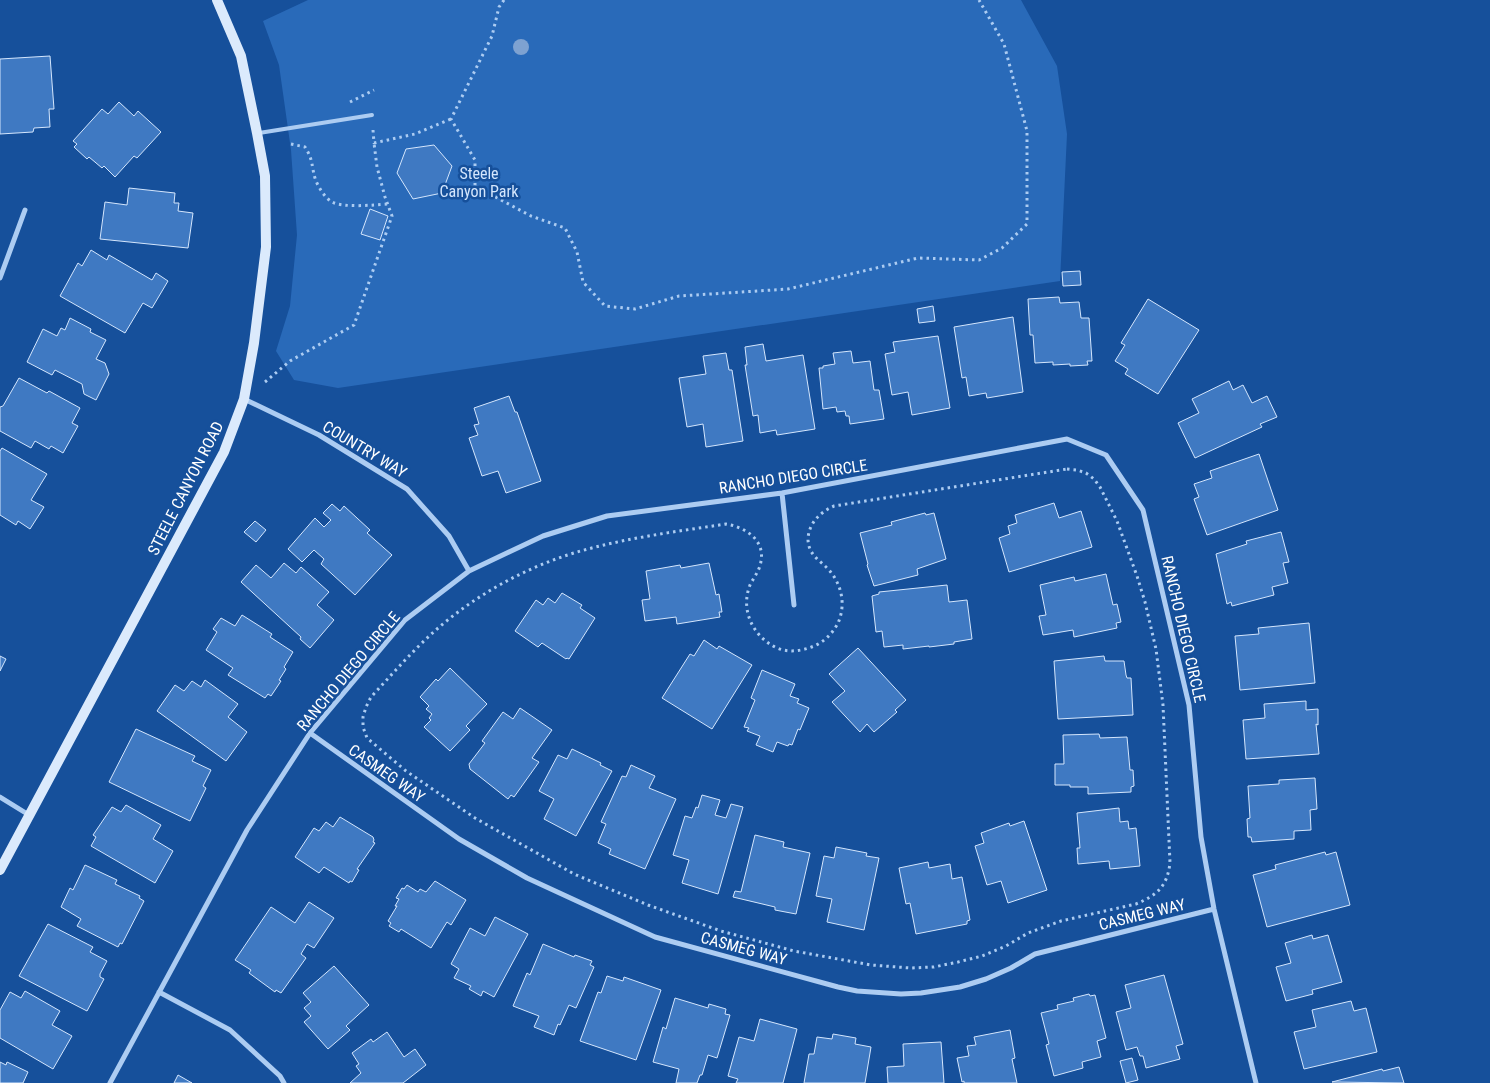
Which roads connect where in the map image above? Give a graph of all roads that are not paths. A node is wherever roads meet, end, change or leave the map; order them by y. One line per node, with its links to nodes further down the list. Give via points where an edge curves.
1 (217, 0): 3 (street, STEELE CANYON ROAD, via 241,56)
2 (372, 116): 3 (lane)
3 (256, 133): 6 (street, STEELE CANYON ROAD, via 265,176 266,247)
4 (25, 210): 5 (street)
5 (0, 278)
6 (244, 399): 8 (street, COUNTRY WAY, via 319,435 407,489 449,536); 12 (street, STEELE CANYON ROAD, via 224,452)
7 (782, 493): 8 (street, RANCHO DIEGO CIRCLE, via 606,516 543,536); 9 (street); 14 (street, RANCHO DIEGO CIRCLE, via 1067,439 1106,455 1143,510 1174,637 1189,704 1201,837)
8 (468, 571): 10 (street, RANCHO DIEGO CIRCLE, via 405,620)
9 (794, 605)
10 (310, 733): 14 (street, CASMEG WAY, via 459,839 527,878 655,937 857,991 921,994 960,987 986,979 1035,954); 15 (street, RANCHO DIEGO CIRCLE, via 247,830)
11 (0, 797): 12 (street)
12 (29, 815): 13 (street, STEELE CANYON ROAD)
13 (0, 870)
14 (1214, 909): 18 (street, RANCHO DIEGO CIRCLE)
15 (160, 992): 16 (street, RANCHO DIEGO CIRCLE); 17 (street, via 230,1030)
16 (110, 1083)
17 (284, 1083)
18 (1256, 1083)

